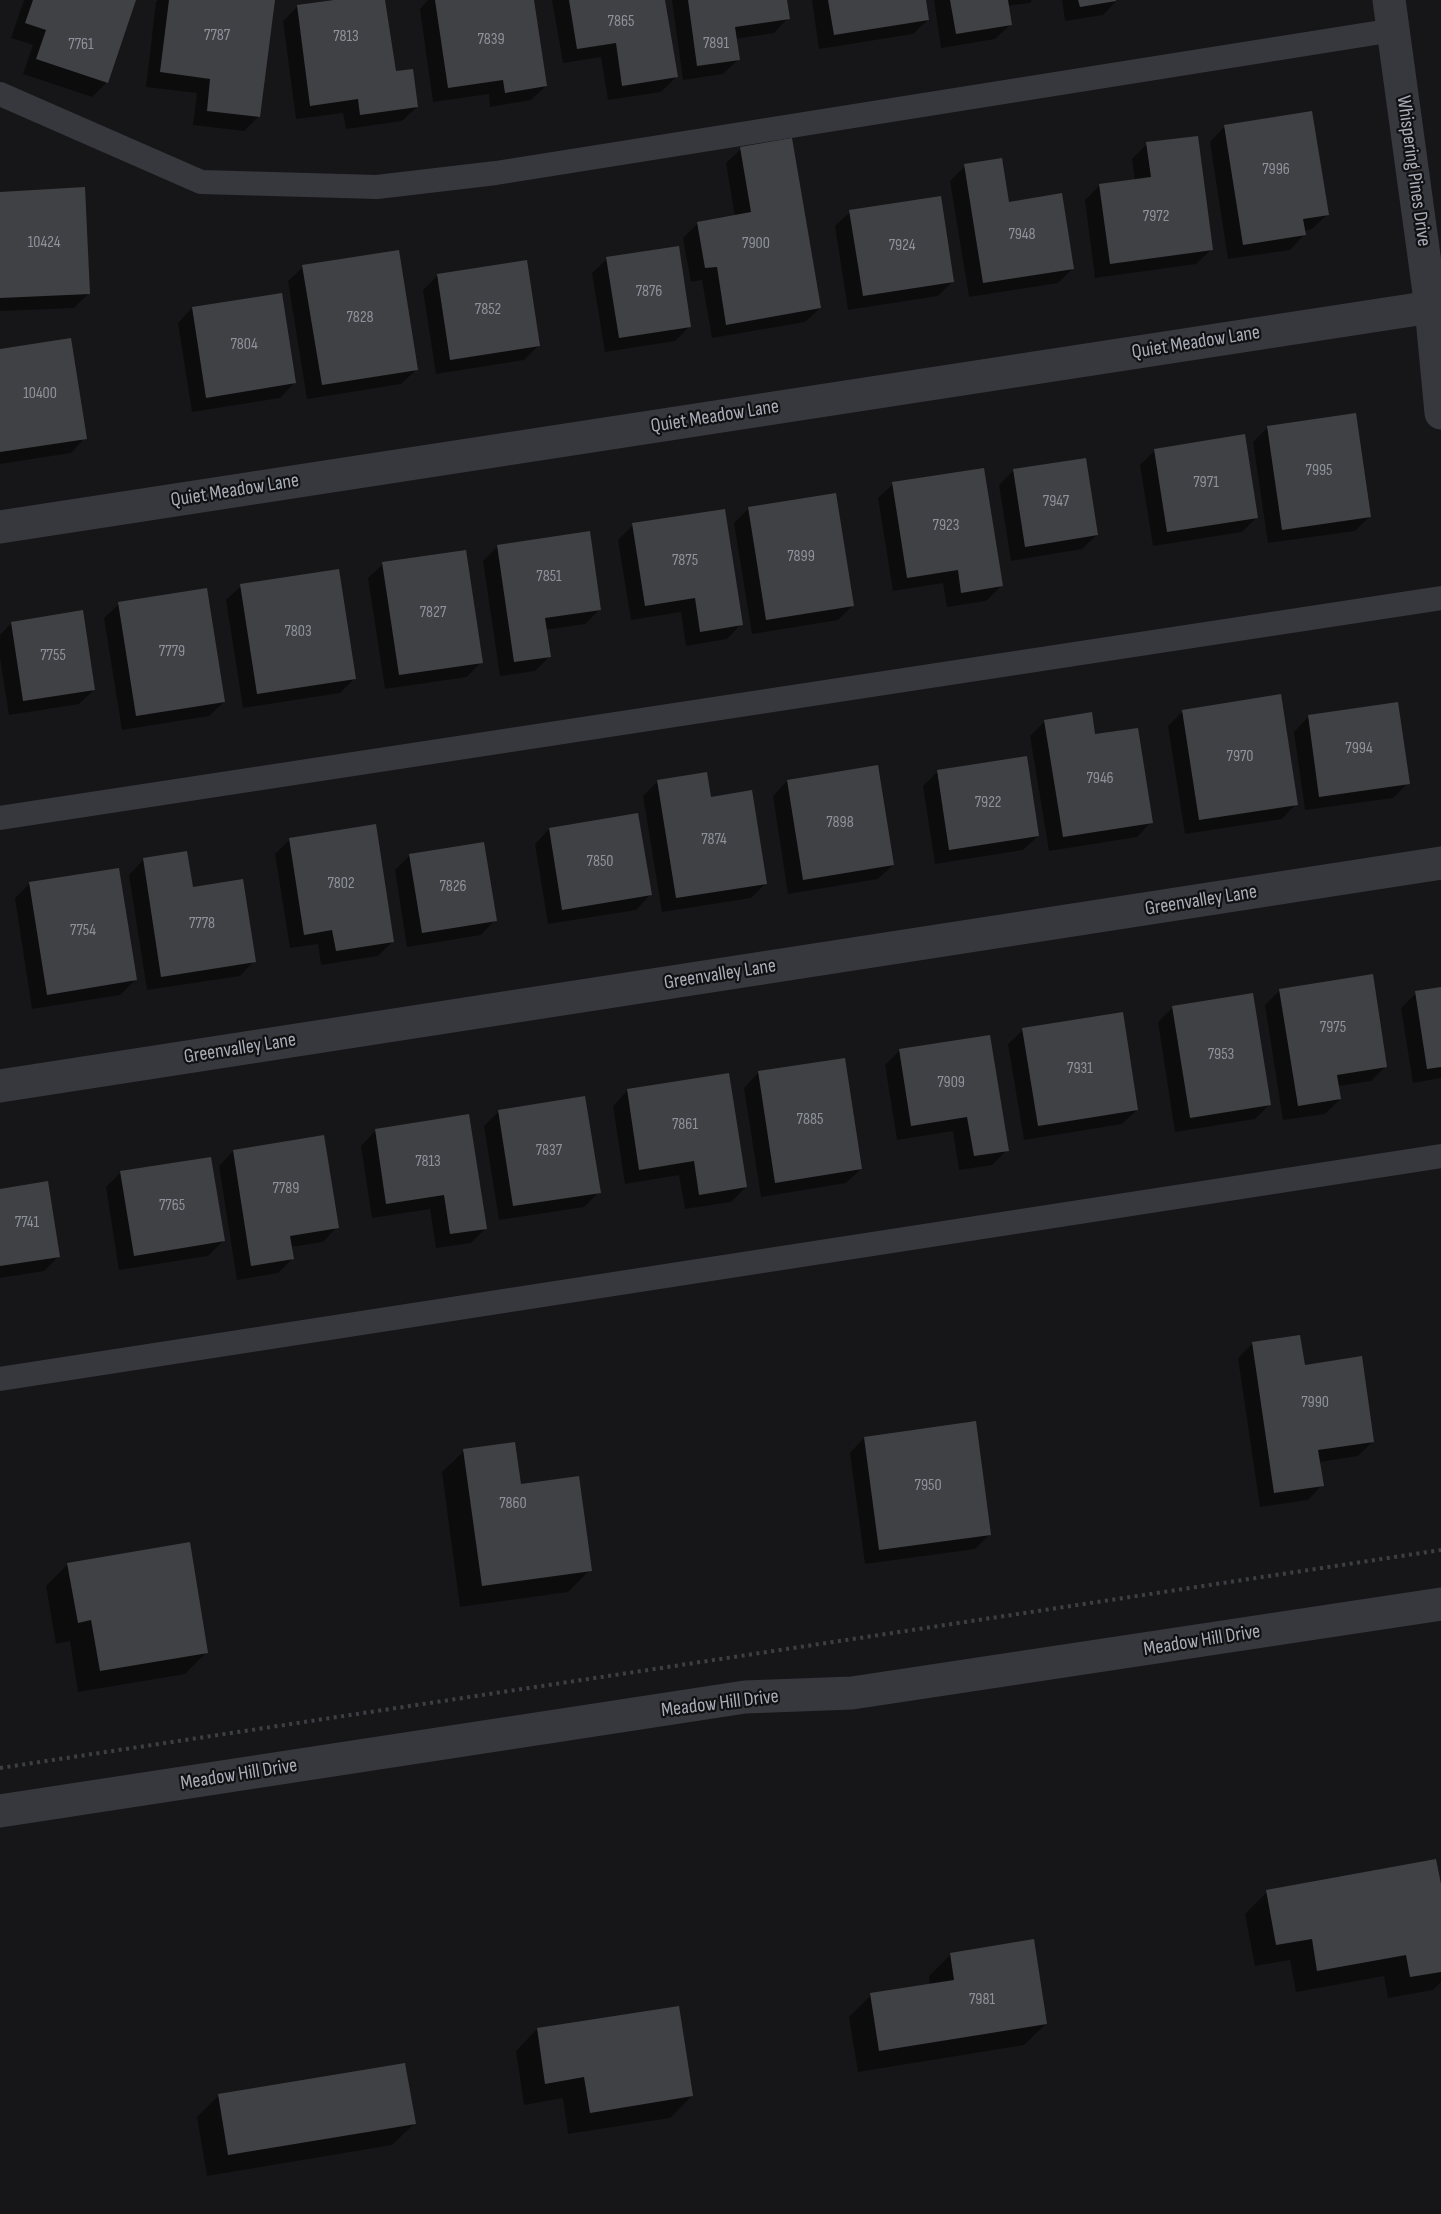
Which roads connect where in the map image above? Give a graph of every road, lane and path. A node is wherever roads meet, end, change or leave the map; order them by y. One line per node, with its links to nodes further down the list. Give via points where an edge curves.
1 (1392, 15): 2 (lane, via 496,173 377,187 201,182); 3 (street, Whispering Pines Drive)
2 (0, 94)
3 (1431, 307): 4 (street, Whispering Pines Drive); 5 (street, Quiet Meadow Lane)
4 (1441, 413)
5 (0, 527)
6 (1441, 598): 7 (lane)
7 (0, 818)
8 (1441, 863): 9 (street, Greenvalley Lane)
9 (0, 1086)
10 (1441, 1156): 11 (lane)
11 (0, 1379)
12 (1441, 1550): 14 (path)
13 (1441, 1604): 15 (street, Meadow Hill Drive, via 852,1693 745,1697)
14 (0, 1768)
15 (0, 1811)

